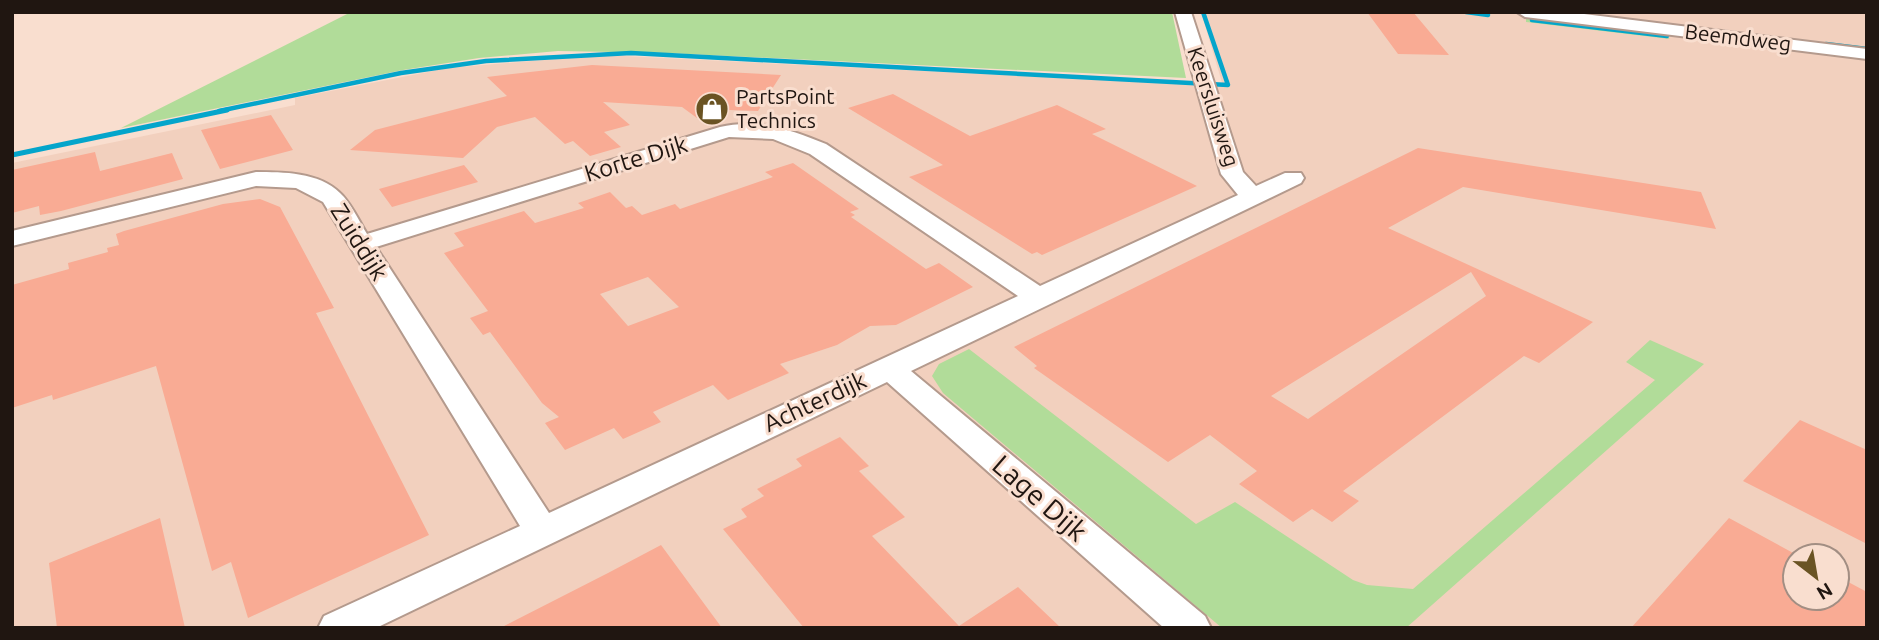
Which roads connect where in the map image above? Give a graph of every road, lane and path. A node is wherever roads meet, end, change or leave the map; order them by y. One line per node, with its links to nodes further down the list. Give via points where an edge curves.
1 (1183, 12): 5 (street, Keersluisweg, via 1232,174)
2 (1525, 12): 3 (street, Beemdweg)
3 (1867, 54)
4 (1293, 178): 5 (street, Achterdijk)
5 (1253, 197): 8 (street, Achterdijk)
6 (12, 239): 7 (street, Zuiddijk, via 195,192 256,179 287,178 317,186 332,198)
7 (360, 243): 8 (street, Korte Dijk, via 727,131 780,131 818,149); 10 (street, Zuiddijk)
8 (1040, 298): 9 (street, Achterdijk)
9 (889, 368): 10 (street, Achterdijk); 12 (street, Lage Dijk)
10 (542, 531): 11 (street, Achterdijk)
11 (338, 628)
12 (1191, 628)

